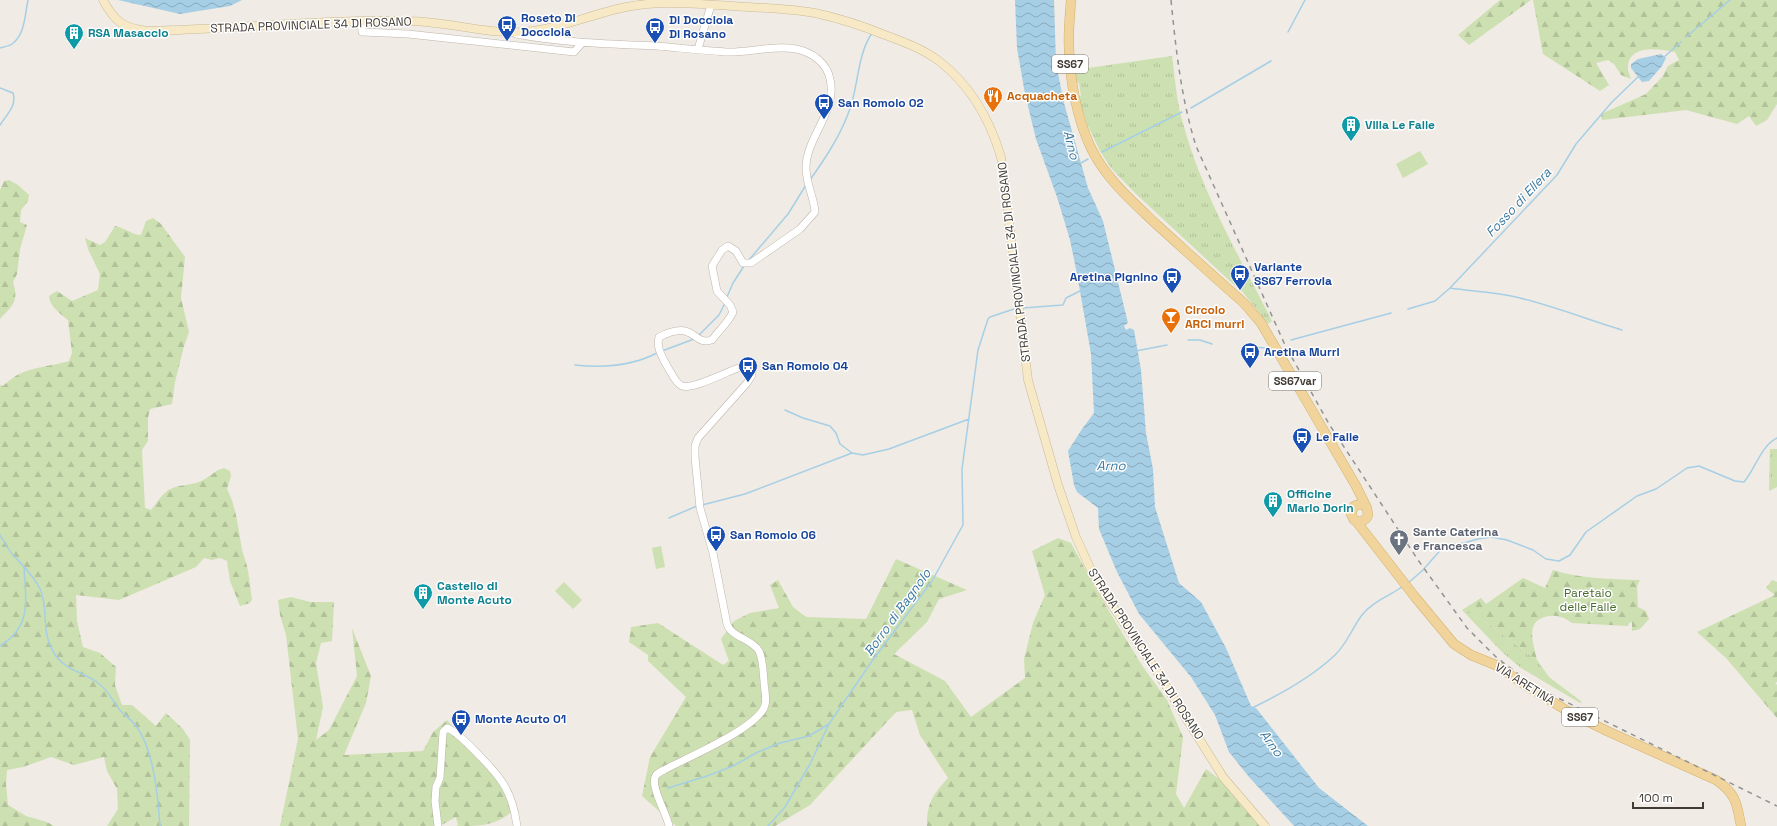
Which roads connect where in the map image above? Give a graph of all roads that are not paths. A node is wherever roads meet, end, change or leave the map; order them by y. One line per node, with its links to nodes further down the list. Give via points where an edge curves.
1 (103, 0): 4 (main road, STRADA PROVINCIALE 34 DI ROSANO, via 113,17 121,24 148,31)
2 (1071, 0): 8 (main road, SS67, via 1070,68)
3 (711, 5): 5 (main road, STRADA PROVINCIALE 34 DI ROSANO, via 657,4 626,7 550,28); 7 (street); 19 (main road, STRADA PROVINCIALE 34 DI ROSANO, via 780,8 816,14 906,42 939,61 964,85 975,100 992,131 1001,157 1028,380 1058,485 1076,537 1105,595 1224,777)
4 (361, 21): 5 (main road, STRADA PROVINCIALE 34 DI ROSANO, via 410,21); 6 (street, via 362,32 408,34 574,52)
5 (504, 32): 6 (street)
6 (582, 43): 7 (street)
7 (698, 49): 18 (street, via 730,52 797,49 817,57 823,64 830,78 832,92 813,139 805,168 816,212 800,229 751,263 743,263 736,251 728,246 722,250 712,266 718,291 733,312 712,340 699,340 684,331 671,332 659,337 660,352 681,386 690,387 741,367 751,368 752,375 747,383 698,438 695,457 700,508 713,553 727,624 735,634 753,644 759,651 765,704 751,723 656,776 654,783)
8 (1083, 125): 9 (main road, SS67var, via 1100,156 1126,188 1228,284); 9 (main road, SS67var, via 1087,140 1101,165 1121,191)
9 (1244, 303): 10 (main road, SS67var, via 1270,337)
10 (1356, 486): 11 (main road, SS67var); 12 (main road, SS67var)
11 (1356, 505): 12 (main road); 14 (main road, via 1351,512)
12 (1365, 506): 13 (main road)
13 (1367, 518): 14 (main road, via 1361,522); 15 (main road)
14 (1356, 521): 15 (main road, VIA ARETINA / SS67)
15 (1367, 535): 20 (main road, VIA ARETINA / SS67, via 1454,644 1498,666 1544,697 1606,731 1716,780 1733,794)
16 (438, 826): 17 (street, via 435,814 436,787 440,778 443,732 446,728 469,746 502,782 515,809)
17 (517, 826)
18 (669, 826)
19 (1265, 826)
20 (1741, 826)

